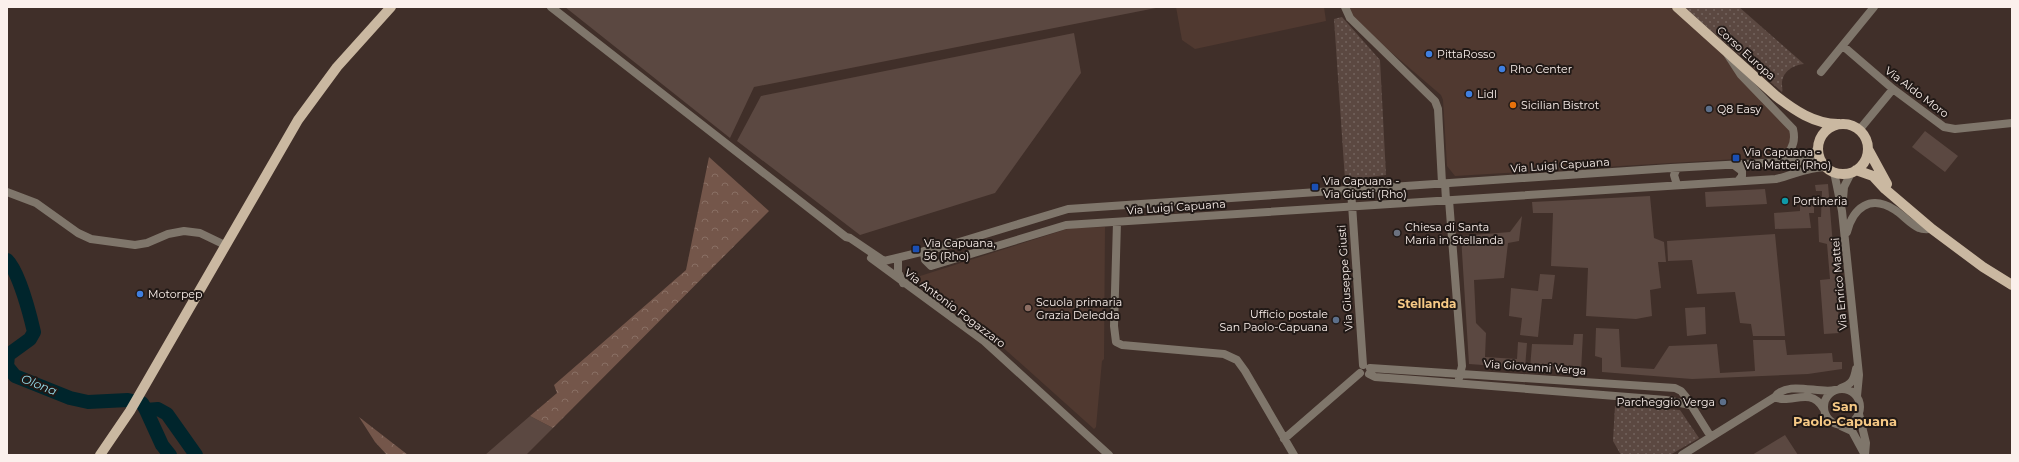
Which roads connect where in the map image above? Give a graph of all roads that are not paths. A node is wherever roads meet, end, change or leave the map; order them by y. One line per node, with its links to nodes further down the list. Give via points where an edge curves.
1 (391, 7): 34 (main road, via 337,67 298,120)
2 (551, 7): 32 (street)
3 (1345, 7): 22 (street, via 1350,18 1436,101)
4 (1676, 7): 6 (main road, Corso Europa)
5 (1874, 7): 7 (street)
6 (1722, 46): 10 (main road, Corso Europa, via 1776,96); 16 (street, via 1741,75 1793,129 1795,136 1790,152)
7 (1843, 46): 8 (street); 9 (street, Via Aldo Moro)
8 (1821, 72)
9 (1893, 89): 11 (street, Via Aldo Moro, via 1944,127 1955,129); 13 (street)
10 (1801, 114): 12 (main road, Corso Europa, via 1828,124); 14 (main road, Corso Europa, via 1813,125)
11 (2012, 123)
12 (1838, 124): 13 (main road, via 1849,124); 14 (main road, via 1825,131)
13 (1860, 129): 15 (main road, via 1868,142)
14 (1819, 143): 16 (street, Via Luigi Capuana, via 1815,153 1807,159); 19 (main road, via 1819,156)
15 (1869, 151): 20 (main road, via 1864,164); 26 (main road)
16 (1774, 162): 17 (street, Via Luigi Capuana)
17 (1734, 165): 18 (street, Via Luigi Capuana); 21 (street, via 1742,171)
18 (1677, 168): 22 (street, Via Luigi Capuana); 23 (street, via 1674,175)
19 (1830, 170): 20 (main road); 21 (street, Via Luigi Capuana, via 1809,168 1776,179); 28 (street, Via Enrico Mattei)
20 (1854, 172): 26 (main road, via 1873,176); 28 (street, Via Enrico Mattei, via 1846,180)
21 (1738, 181): 23 (street, Via Luigi Capuana)
22 (1444, 183): 24 (street, Via Luigi Capuana); 27 (street)
23 (1677, 185): 27 (street, Via Luigi Capuana)
24 (1351, 190): 29 (street, Via Giuseppe Giusti); 35 (street, Via Luigi Capuana, via 1068,209)
25 (7, 192): 34 (street, via 36,203 78,233 91,238 135,245 184,231 200,233)
26 (1892, 194): 31 (main road)
27 (1448, 200): 29 (street, Via Luigi Capuana); 41 (street, via 1462,366)
28 (1841, 203): 33 (street, Via Enrico Mattei)
29 (1352, 206): 30 (street, Via Luigi Capuana); 40 (street, Via Giuseppe Giusti)
30 (1117, 222): 35 (street, Via Luigi Capuana, via 1066,225 931,266 925,260); 51 (street, via 1114,326 1116,342 1122,346 1230,356 1241,365)
31 (1932, 229): 33 (street, via 1921,229 1889,206 1871,203 1854,214); 38 (main road)
32 (846, 237): 36 (street, Via Antonio Fogazzaro, via 880,259 887,261); 37 (street, Via Antonio Fogazzaro)
33 (1846, 237): 39 (street, Via Enrico Mattei)
34 (225, 245): 52 (main road, via 130,411)
35 (924, 251): 36 (street, Via Luigi Capuana)
36 (898, 258): 37 (street, via 898,272)
37 (903, 283): 53 (street, Via Antonio Fogazzaro, via 984,341)
38 (2012, 285)
39 (1857, 362): 43 (street, Via Enrico Mattei, via 1850,385); 44 (street, Via Enrico Mattei)
40 (1367, 369): 41 (street, Via Giovanni Verga); 42 (street, Via Giovanni Verga, via 1375,377); 51 (street, via 1359,369 1360,373)
41 (1460, 374): 42 (street); 46 (street, Via Giovanni Verga, via 1675,388 1681,391)
42 (1457, 383): 46 (street, Via Giovanni Verga, via 1666,400)
43 (1837, 389): 44 (street, via 1849,390); 45 (street, via 1826,392 1806,388 1787,389 1777,393); 47 (street, via 1826,397)
44 (1857, 396): 48 (street, via 1860,402)
45 (1775, 397): 47 (street, via 1814,398); 50 (street)
46 (1690, 405): 50 (street, Via Giovanni Verga)
47 (1823, 408): 49 (street, via 1827,418)
48 (1859, 414): 49 (street, via 1849,424); 56 (street, via 1866,443)
49 (1839, 425): 56 (street, via 1852,431)
50 (1711, 437): 55 (street)
51 (1284, 439): 54 (street)
52 (100, 455)
53 (1109, 455)
54 (1294, 455)
55 (1682, 455)
56 (1865, 455)

